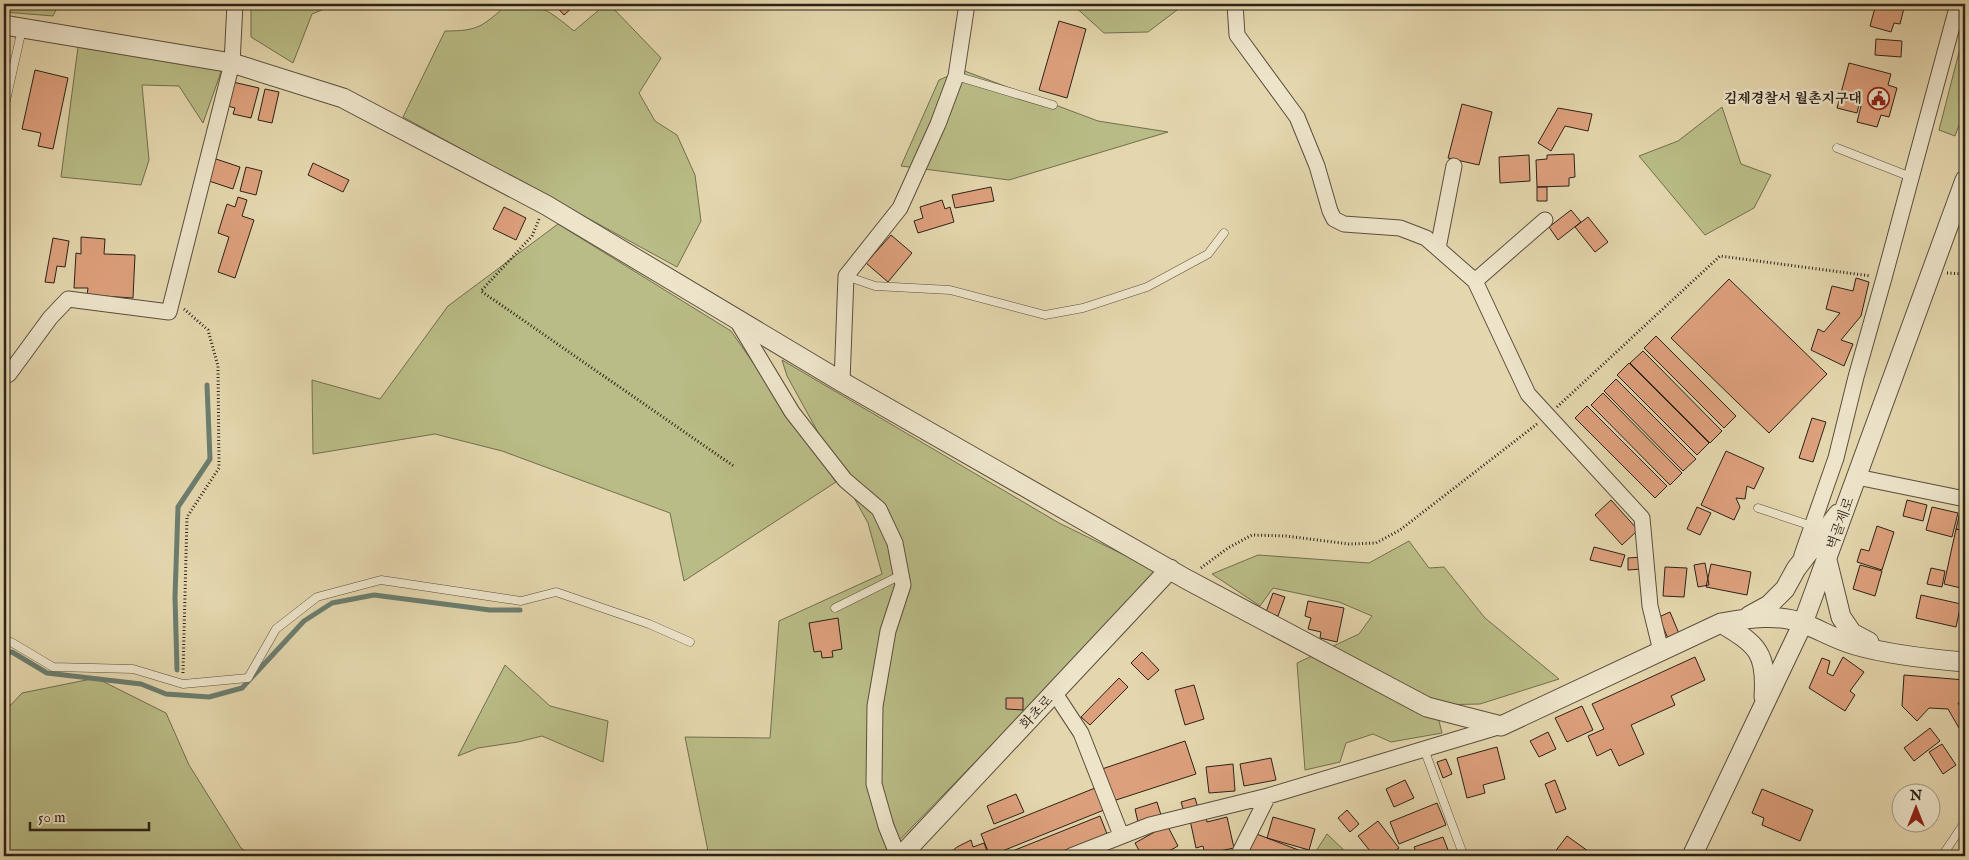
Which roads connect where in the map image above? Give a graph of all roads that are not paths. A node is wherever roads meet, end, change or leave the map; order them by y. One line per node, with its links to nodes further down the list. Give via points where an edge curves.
1 (235, 4): 6 (street)
2 (967, 4): 7 (street)
3 (1235, 4): 16 (street, via 1237,35 1297,117 1334,219 1344,224 1400,228 1426,238)
4 (1958, 4): 12 (street)
5 (13, 26): 6 (street); 9 (lane)
6 (232, 64): 19 (street, via 343,98 546,205); 20 (street, via 169,312 68,299)
7 (956, 76): 8 (lane); 17 (street, via 900,208)
8 (1053, 106)
9 (4, 109)
10 (1837, 148): 12 (lane)
11 (1454, 166): 16 (street)
12 (1911, 177): 26 (street, via 1836,458)
13 (1965, 180): 22 (street, 벽골제로)
14 (1545, 220): 18 (street)
15 (1224, 233): 17 (lane, via 1208,254 1147,287 1083,308 1045,315 950,290 875,286)
16 (1438, 248): 18 (street)
17 (846, 276): 21 (street)
18 (1475, 281): 37 (street, via 1528,394 1642,518 1650,606)
19 (735, 317): 21 (street); 30 (street, via 792,412 845,480 879,509 895,543)
20 (4, 377)
21 (842, 382): 28 (street)
22 (1857, 477): 23 (street); 24 (street, 벽골제로)
23 (1965, 499)
24 (1848, 502): 27 (street, 벽골제로); 29 (street)
25 (1758, 508): 26 (lane)
26 (1812, 526): 29 (street)
27 (1827, 560): 33 (street, 벽골제로); 38 (street, via 1841,617 1852,633)
28 (1170, 568): 40 (street, 화초로); 42 (street, via 1428,707)
29 (1796, 569): 32 (street, via 1786,589 1769,605)
30 (901, 575): 31 (lane); 48 (street, via 903,585 888,631 875,706 874,784 886,826)
31 (835, 608)
32 (1745, 618): 33 (street, via 1778,618); 34 (street)
33 (1803, 623): 38 (street, via 1853,644); 41 (street, 벽골제로)
34 (1721, 624): 37 (street); 41 (street, via 1742,636 1762,658)
35 (690, 642): 36 (lane, via 649,624 556,592 522,601 381,580 317,597 276,629 248,678 183,684 133,669 53,667 11,642)
36 (4, 643)
37 (1661, 651): 42 (street)
38 (1890, 653): 39 (street)
39 (1965, 662)
40 (1054, 692): 46 (street, via 1081,733); 48 (street, 화초로)
41 (1764, 706): 51 (street, 벽골제로)
42 (1501, 726): 43 (street)
43 (1424, 749): 44 (street); 47 (lane)
44 (1268, 796): 46 (street); 50 (street)
45 (1965, 822): 52 (lane)
46 (1121, 835): 49 (street)
47 (1464, 854)
48 (900, 856)
49 (1071, 856)
50 (1238, 856)
51 (1692, 856)
52 (1942, 856)

